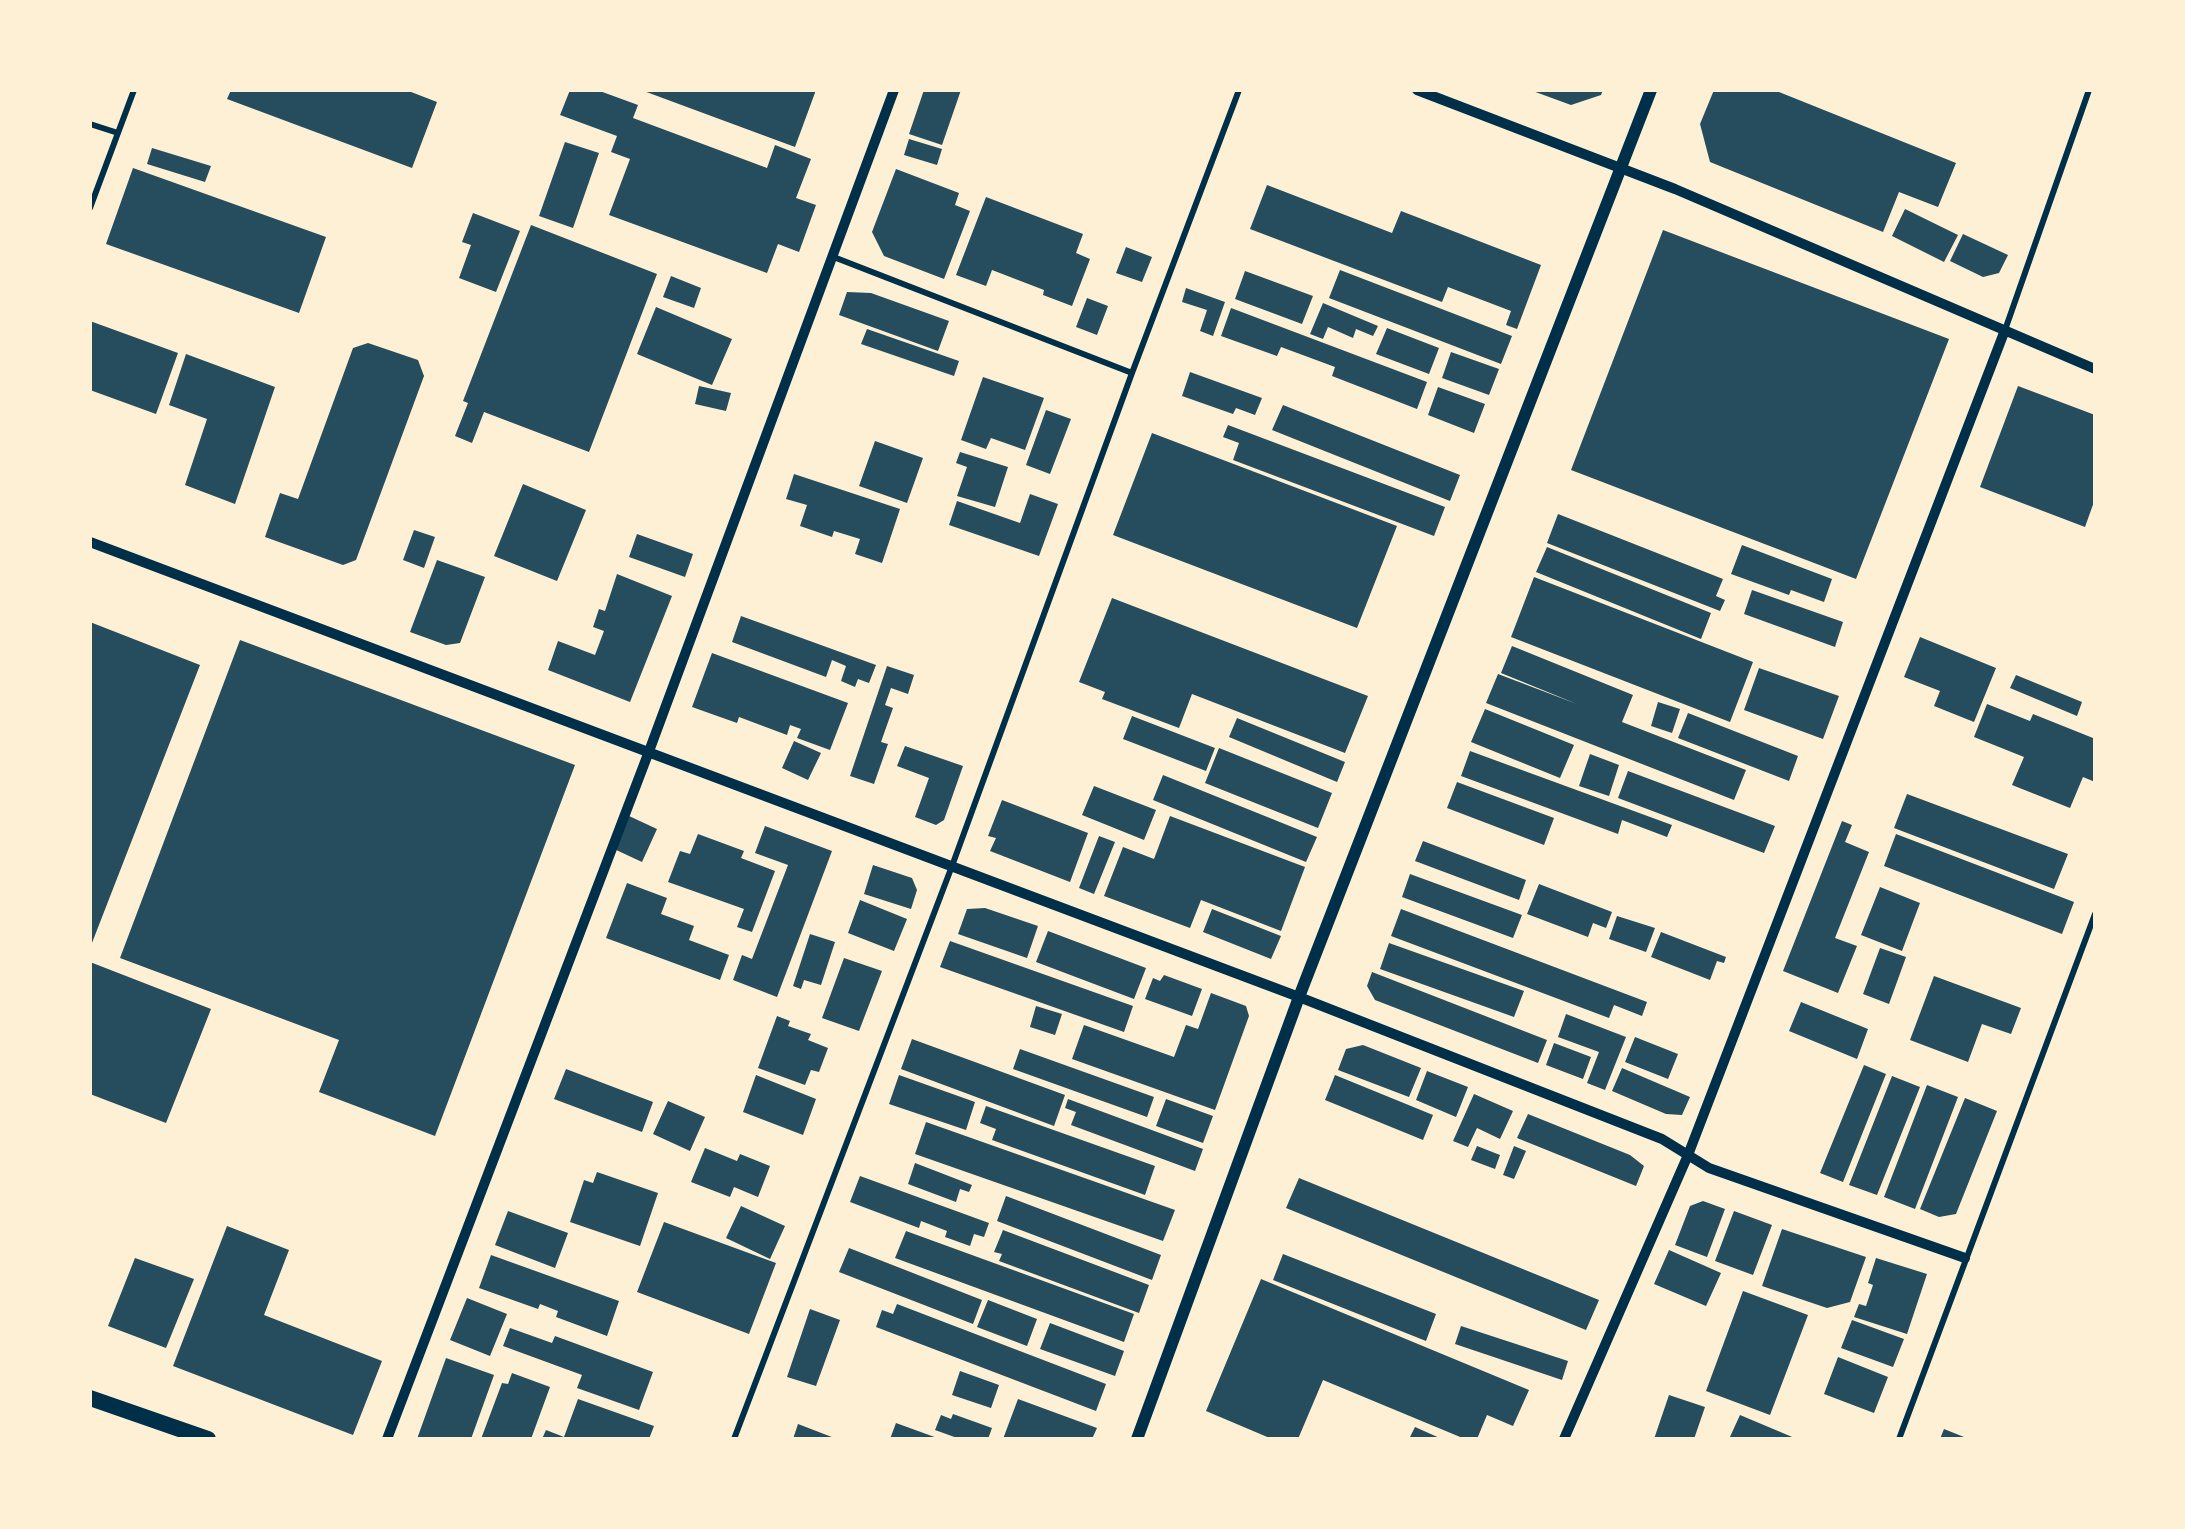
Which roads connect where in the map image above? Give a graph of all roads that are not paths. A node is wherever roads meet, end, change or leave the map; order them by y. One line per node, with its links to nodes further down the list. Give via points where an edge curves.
1 (134, 90): 8 (street)
2 (894, 90): 11 (street)
3 (1239, 90): 14 (street)
4 (1417, 90): 9 (street)
5 (1651, 90): 9 (main road)
6 (2089, 90): 12 (street)
7 (90, 124): 8 (street)
8 (118, 133): 10 (street)
9 (1620, 167): 12 (street); 19 (main road)
10 (90, 208)
11 (831, 256): 14 (street); 16 (street)
12 (2005, 330): 13 (street); 20 (street)
13 (2095, 369)
14 (1132, 373): 17 (street)
15 (90, 542): 16 (street)
16 (648, 754): 17 (street); 24 (street)
17 (952, 866): 19 (street); 25 (street)
18 (2095, 914): 21 (street)
19 (1299, 997): 20 (street, via 1662,1139); 26 (main road)
20 (1688, 1155): 21 (street, via 1709,1168); 27 (street)
21 (1965, 1258): 28 (street)
22 (90, 1398): 23 (highway)
23 (208, 1439)
24 (387, 1439)
25 (734, 1439)
26 (1137, 1439)
27 (1564, 1439)
28 (1899, 1439)

